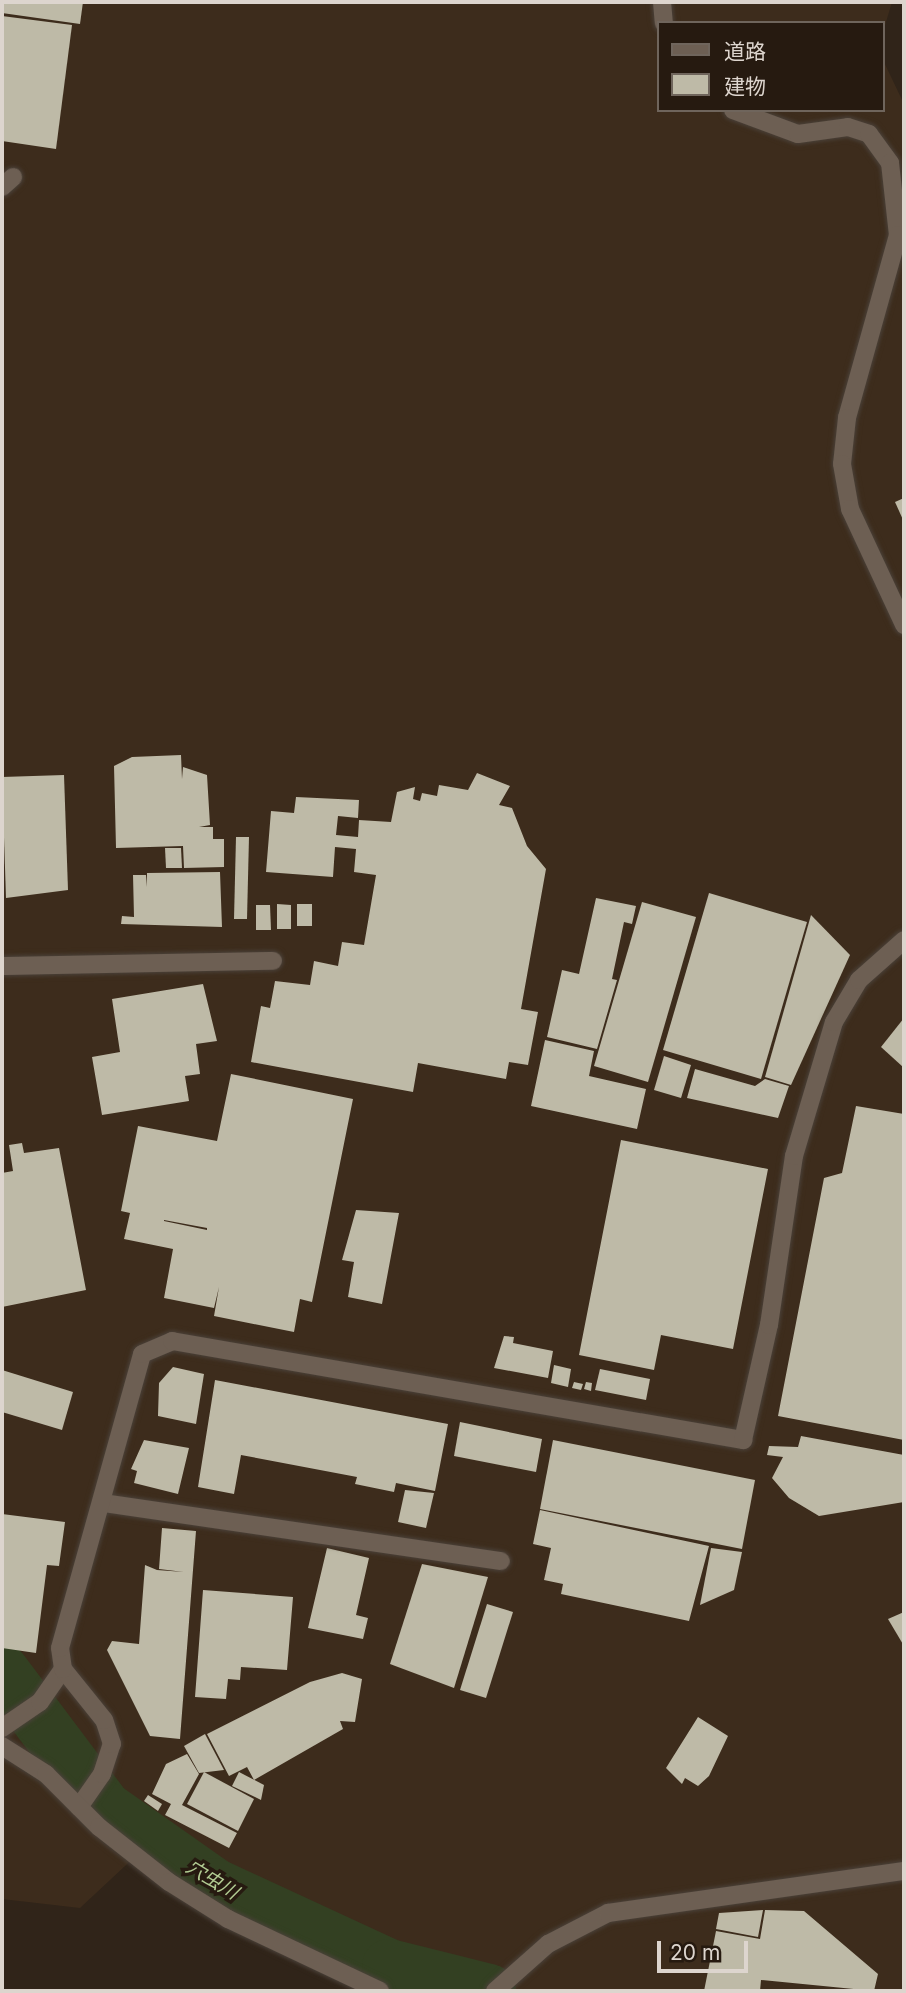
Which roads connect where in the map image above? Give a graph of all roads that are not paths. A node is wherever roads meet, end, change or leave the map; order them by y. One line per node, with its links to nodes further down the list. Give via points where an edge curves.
1 (662, 2): 2 (street)
2 (664, 21)
3 (738, 112): 4 (street, via 798,134 869,134 890,163 898,234 849,406 842,464 850,509)
4 (904, 625)
5 (904, 940): 8 (street, via 859,979 834,1022 794,1156 769,1325 743,1440 580,1416 172,1341 142,1354)
6 (274, 961): 7 (street)
7 (2, 966)
8 (103, 1503): 9 (street); 10 (street, via 60,1648)
9 (501, 1560)
10 (63, 1669): 11 (street, via 40,1702); 13 (street, via 104,1720 112,1744 102,1774)
11 (2, 1728)
12 (2, 1746): 13 (street, via 46,1774)
13 (79, 1807): 15 (street, via 169,1882 228,1919)
14 (904, 1871): 16 (street, via 608,1913 548,1944)
15 (380, 1991)
16 (495, 1991)

